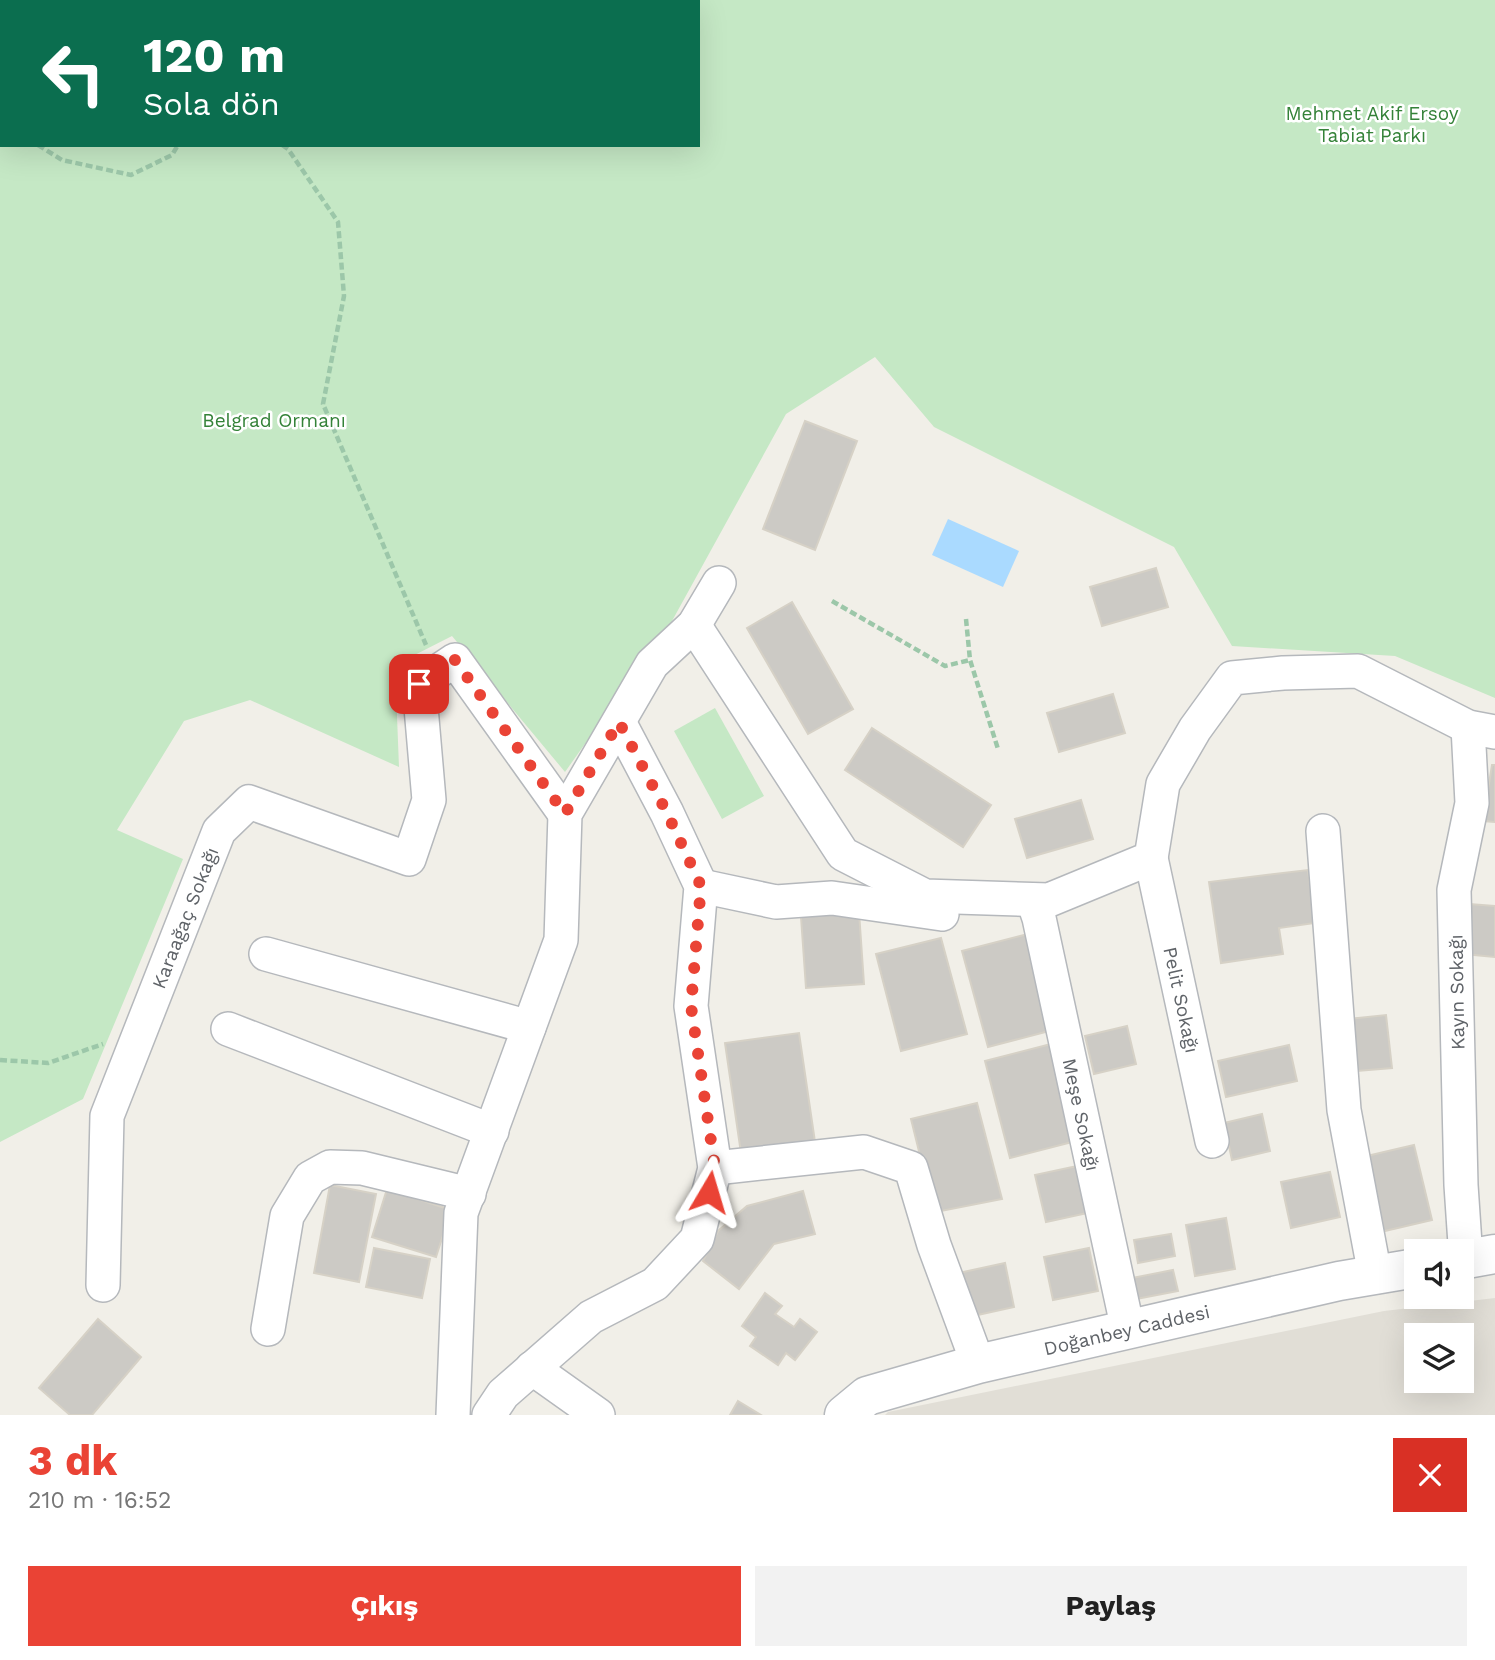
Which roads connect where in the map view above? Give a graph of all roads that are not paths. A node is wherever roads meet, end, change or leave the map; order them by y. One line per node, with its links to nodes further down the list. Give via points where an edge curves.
1 (719, 583): 2 (street)
2 (694, 625): 3 (street, via 652,664); 9 (street, via 843,854 925,897)
3 (619, 722): 5 (street); 8 (street)
4 (1481, 729): 7 (street, via 1358,671 1232,678 1163,784); 17 (street, Kayın Sokağı, via 1454,890 1461,1185)
5 (565, 814): 11 (street, via 561,940); 20 (street, Karaağaç Sokağı, via 455,660 419,684 429,800 409,859 249,802 219,831 107,1116)
6 (1323, 831): 19 (street, via 1344,1111)
7 (1151, 858): 9 (street); 14 (street, Pelit Sokağı)
8 (701, 886): 9 (street, via 776,902 832,898 934,914); 15 (street, via 691,1006)
9 (1036, 909): 22 (street, Meşe Sokağı)
10 (266, 954): 11 (street)
11 (529, 1027): 13 (street)
12 (228, 1029): 13 (street)
13 (492, 1130): 16 (street)
14 (1212, 1141)
15 (715, 1168): 23 (street, via 864,1152 911,1168); 24 (street, via 697,1239 655,1284 591,1317)
16 (469, 1194): 21 (street, via 362,1168 330,1167 310,1178 287,1216); 25 (street, via 461,1213)
17 (1471, 1239)
18 (1404, 1270): 19 (street, Doğanbey Caddesi)
19 (1375, 1275): 22 (street, Doğanbey Caddesi)
20 (103, 1285)
21 (268, 1329)
22 (1128, 1329): 23 (street, Doğanbey Caddesi)
23 (978, 1364): 28 (street, Doğanbey Caddesi, via 867,1396)
24 (532, 1368): 26 (street, via 503,1394); 27 (street)
25 (453, 1415)
26 (489, 1415)
27 (598, 1415)
28 (844, 1415)

